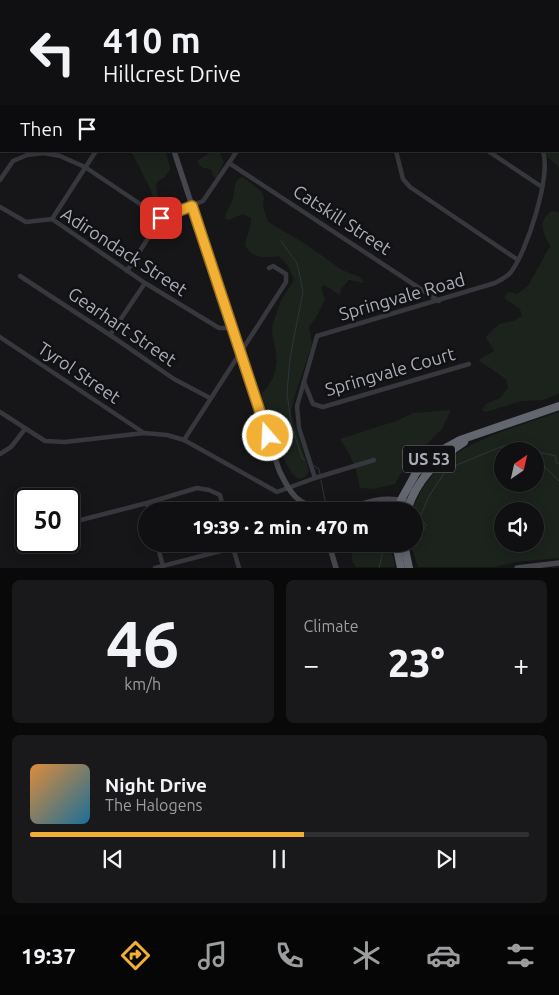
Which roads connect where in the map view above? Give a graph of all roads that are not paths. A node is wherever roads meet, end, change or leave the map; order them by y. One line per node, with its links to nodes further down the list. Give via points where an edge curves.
1 (95, 152): 8 (street)
2 (174, 152): 11 (main road)
3 (236, 152): 7 (street)
4 (396, 152): 15 (street, via 402,179 410,187)
5 (490, 152): 10 (street)
6 (543, 152): 10 (street, Springvale Road)
7 (229, 163): 11 (street, via 203,201); 20 (street, Catskill Street)
8 (85, 167): 9 (street, via 60,156 44,153 27,155 13,160); 13 (street); 14 (street)
9 (0, 180)
10 (542, 187): 15 (street, Springvale Road, via 538,209)
11 (192, 206): 13 (street); 21 (main road)
12 (0, 207): 14 (street, Adirondack Street, via 26,222)
13 (161, 218): 17 (street)
14 (52, 219): 17 (street, Adirondack Street)
15 (518, 260): 20 (street, Springvale Road, via 510,273 495,283)
16 (269, 268): 24 (street, via 273,266 286,274 286,282)
17 (127, 271): 19 (street, Adirondack Street)
18 (20, 276): 22 (street, Gearhart Street)
19 (145, 283): 21 (street, Adirondack Street, via 218,328); 22 (street)
20 (438, 301): 26 (street, Springvale Road, via 317,336)
21 (231, 328): 24 (main road)
22 (110, 335): 27 (street, Gearhart Street, via 174,379)
23 (0, 337): 31 (street, Tyrol Street)
24 (239, 353): 27 (street); 36 (main road)
25 (469, 364): 26 (street, Springvale Court, via 323,407 313,404)
26 (303, 382): 35 (street, Springvale Road, via 296,406 299,428)
27 (210, 398): 32 (street)
28 (559, 406): 41 (highway, US 53, via 474,436 434,465)
29 (0, 412): 30 (street)
30 (25, 429): 31 (street, via 45,440 65,442); 33 (street, via 11,447)
31 (144, 433): 32 (street)
32 (184, 440): 36 (street, via 277,492)
33 (0, 454)
34 (374, 460): 35 (street)
35 (315, 478): 36 (street)
36 (287, 488): 39 (main road)
37 (150, 502): 38 (street, via 197,488 220,495)
38 (222, 502)
39 (302, 502)
40 (369, 502): 41 (main road)
41 (405, 502)
42 (138, 505): 43 (street)
43 (80, 520)
44 (159, 552): 51 (street)
45 (213, 552): 51 (street)
46 (235, 552): 53 (street)
47 (331, 552): 54 (main road)
48 (397, 552): 55 (highway)
49 (406, 552): 56 (highway)
50 (559, 563): 57 (main road)
51 (163, 567): 52 (street)
52 (155, 568)
53 (239, 568)
54 (336, 568)
55 (400, 568)
56 (409, 568)
57 (517, 568)

